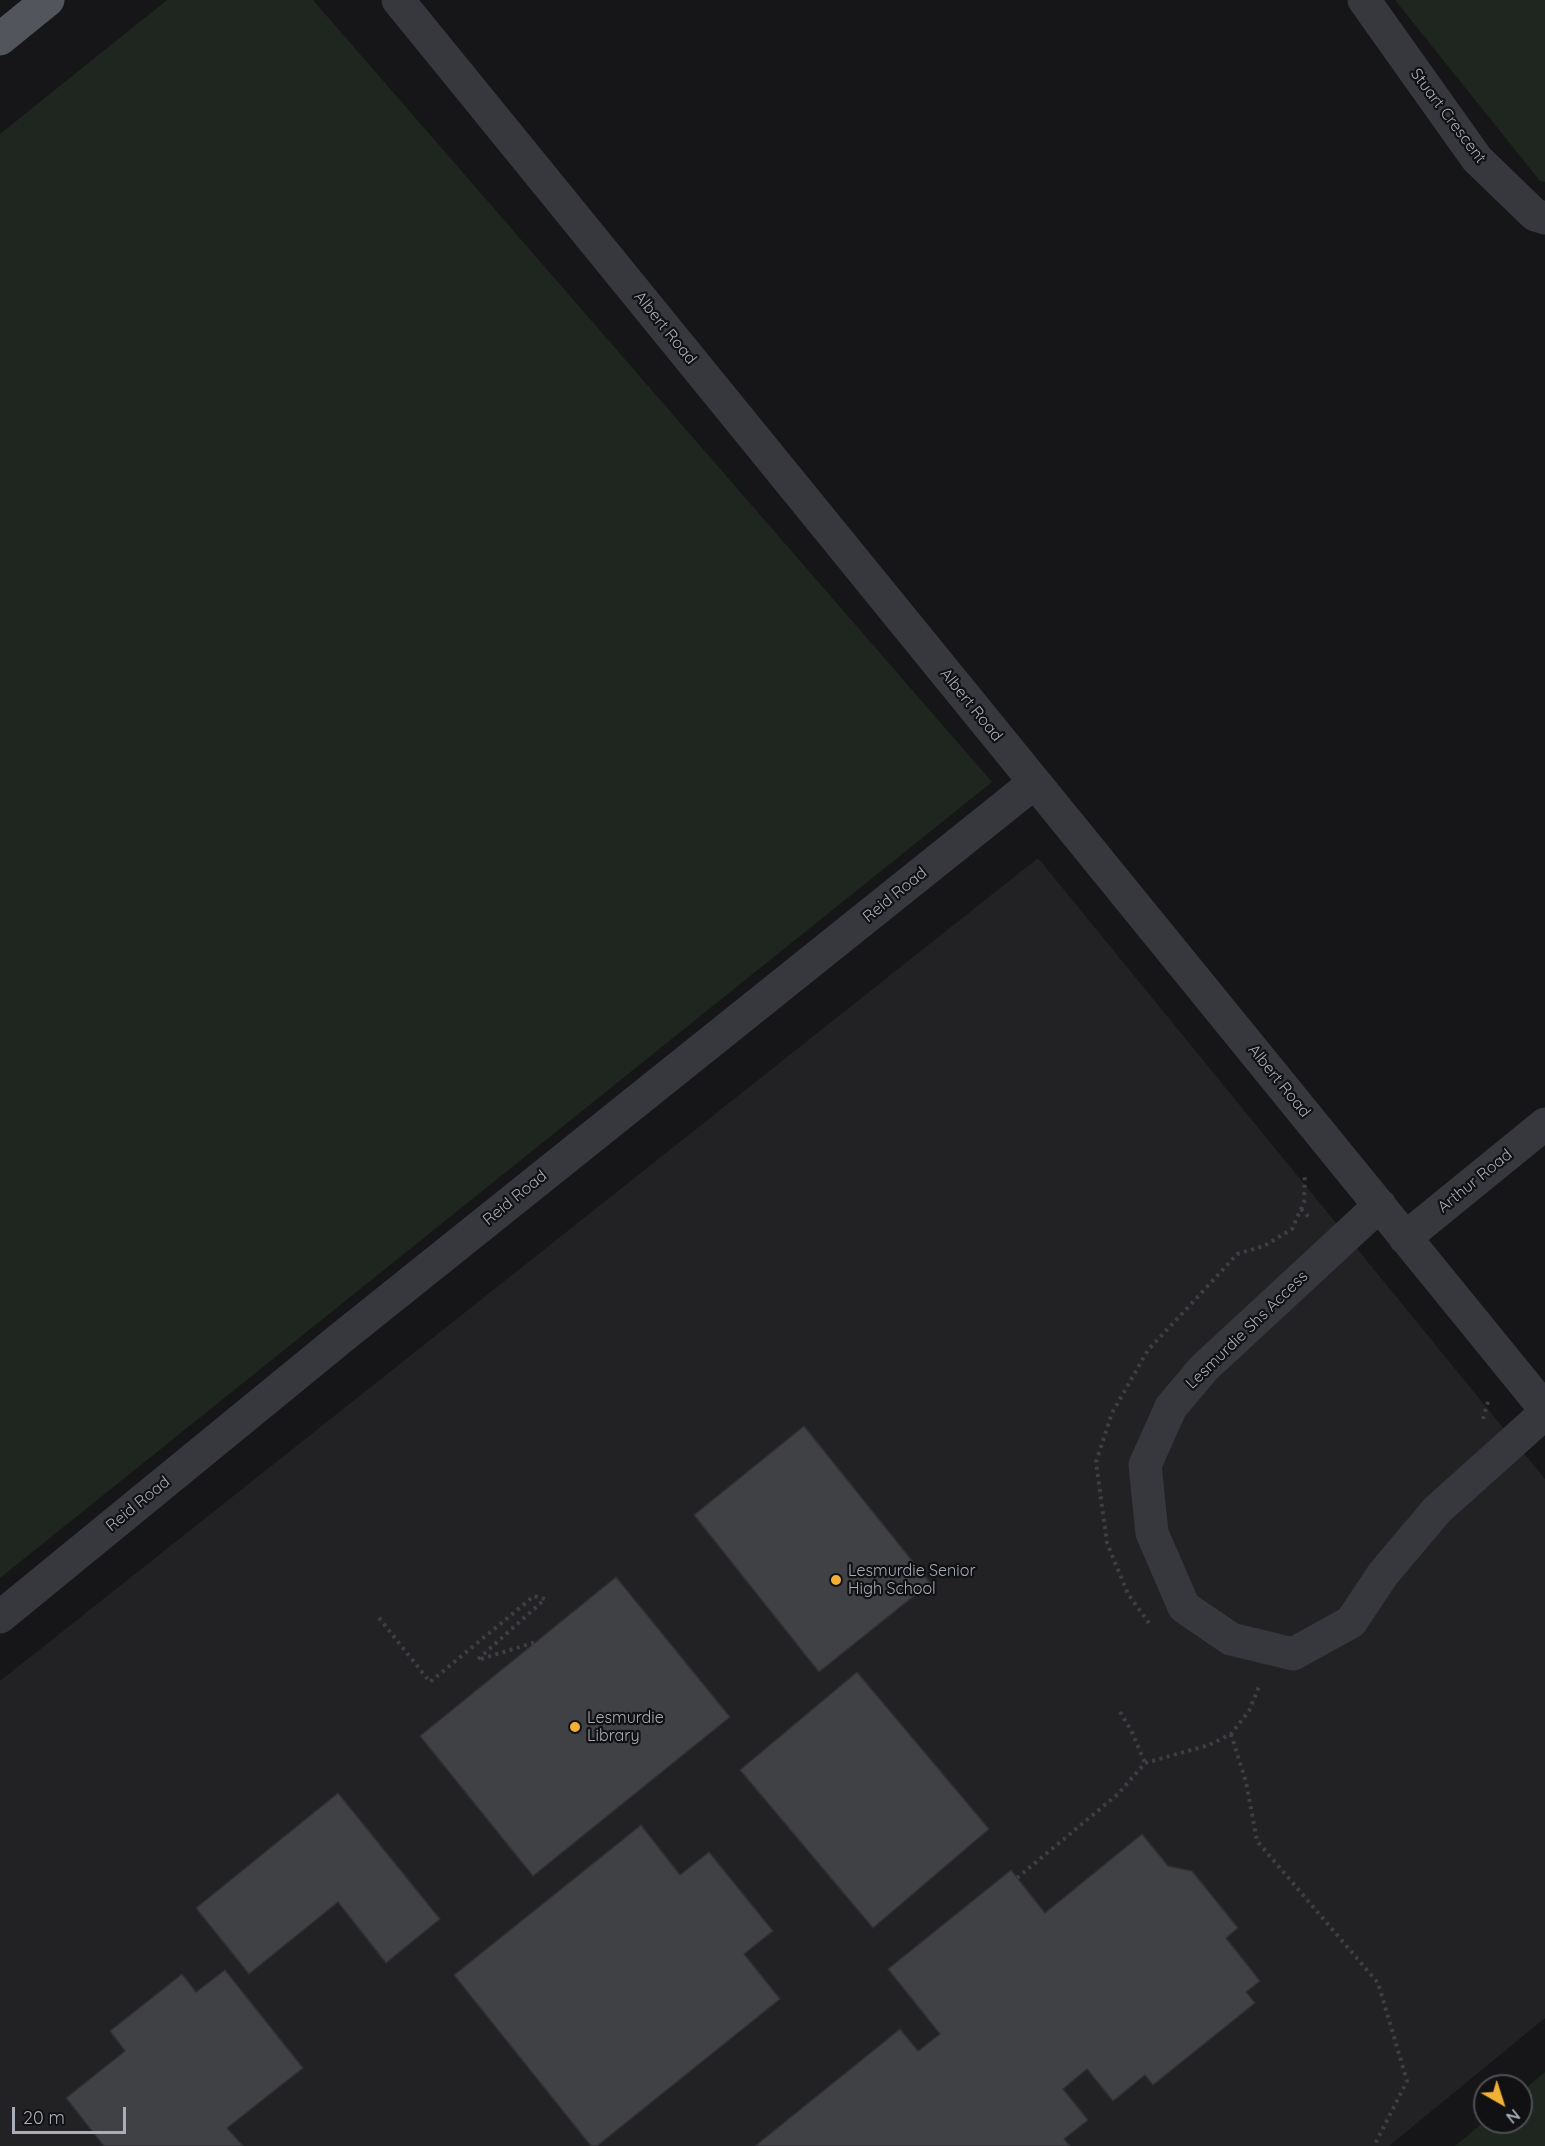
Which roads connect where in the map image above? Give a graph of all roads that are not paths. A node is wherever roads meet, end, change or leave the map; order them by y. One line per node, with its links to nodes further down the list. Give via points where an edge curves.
1 (48, 0): 4 (main road)
2 (398, 0): 6 (street, Albert Road)
3 (1364, 0): 5 (street, Stuart Crescent, via 1477,159 1535,215)
4 (0, 39)
5 (1545, 219)
6 (1034, 783): 8 (street, Albert Road); 11 (street, Reid Road, via 350,1330)
7 (1545, 1124): 9 (street, Arthur Road)
8 (1380, 1205): 9 (street, Albert Road); 10 (street, Lesmurdie Shs Access, via 1204,1368 1172,1407 1145,1465 1152,1533 1184,1607 1231,1639 1293,1654 1351,1623 1383,1574 1437,1510)
9 (1405, 1238): 10 (street, Albert Road)
10 (1545, 1411)
11 (0, 1617)

